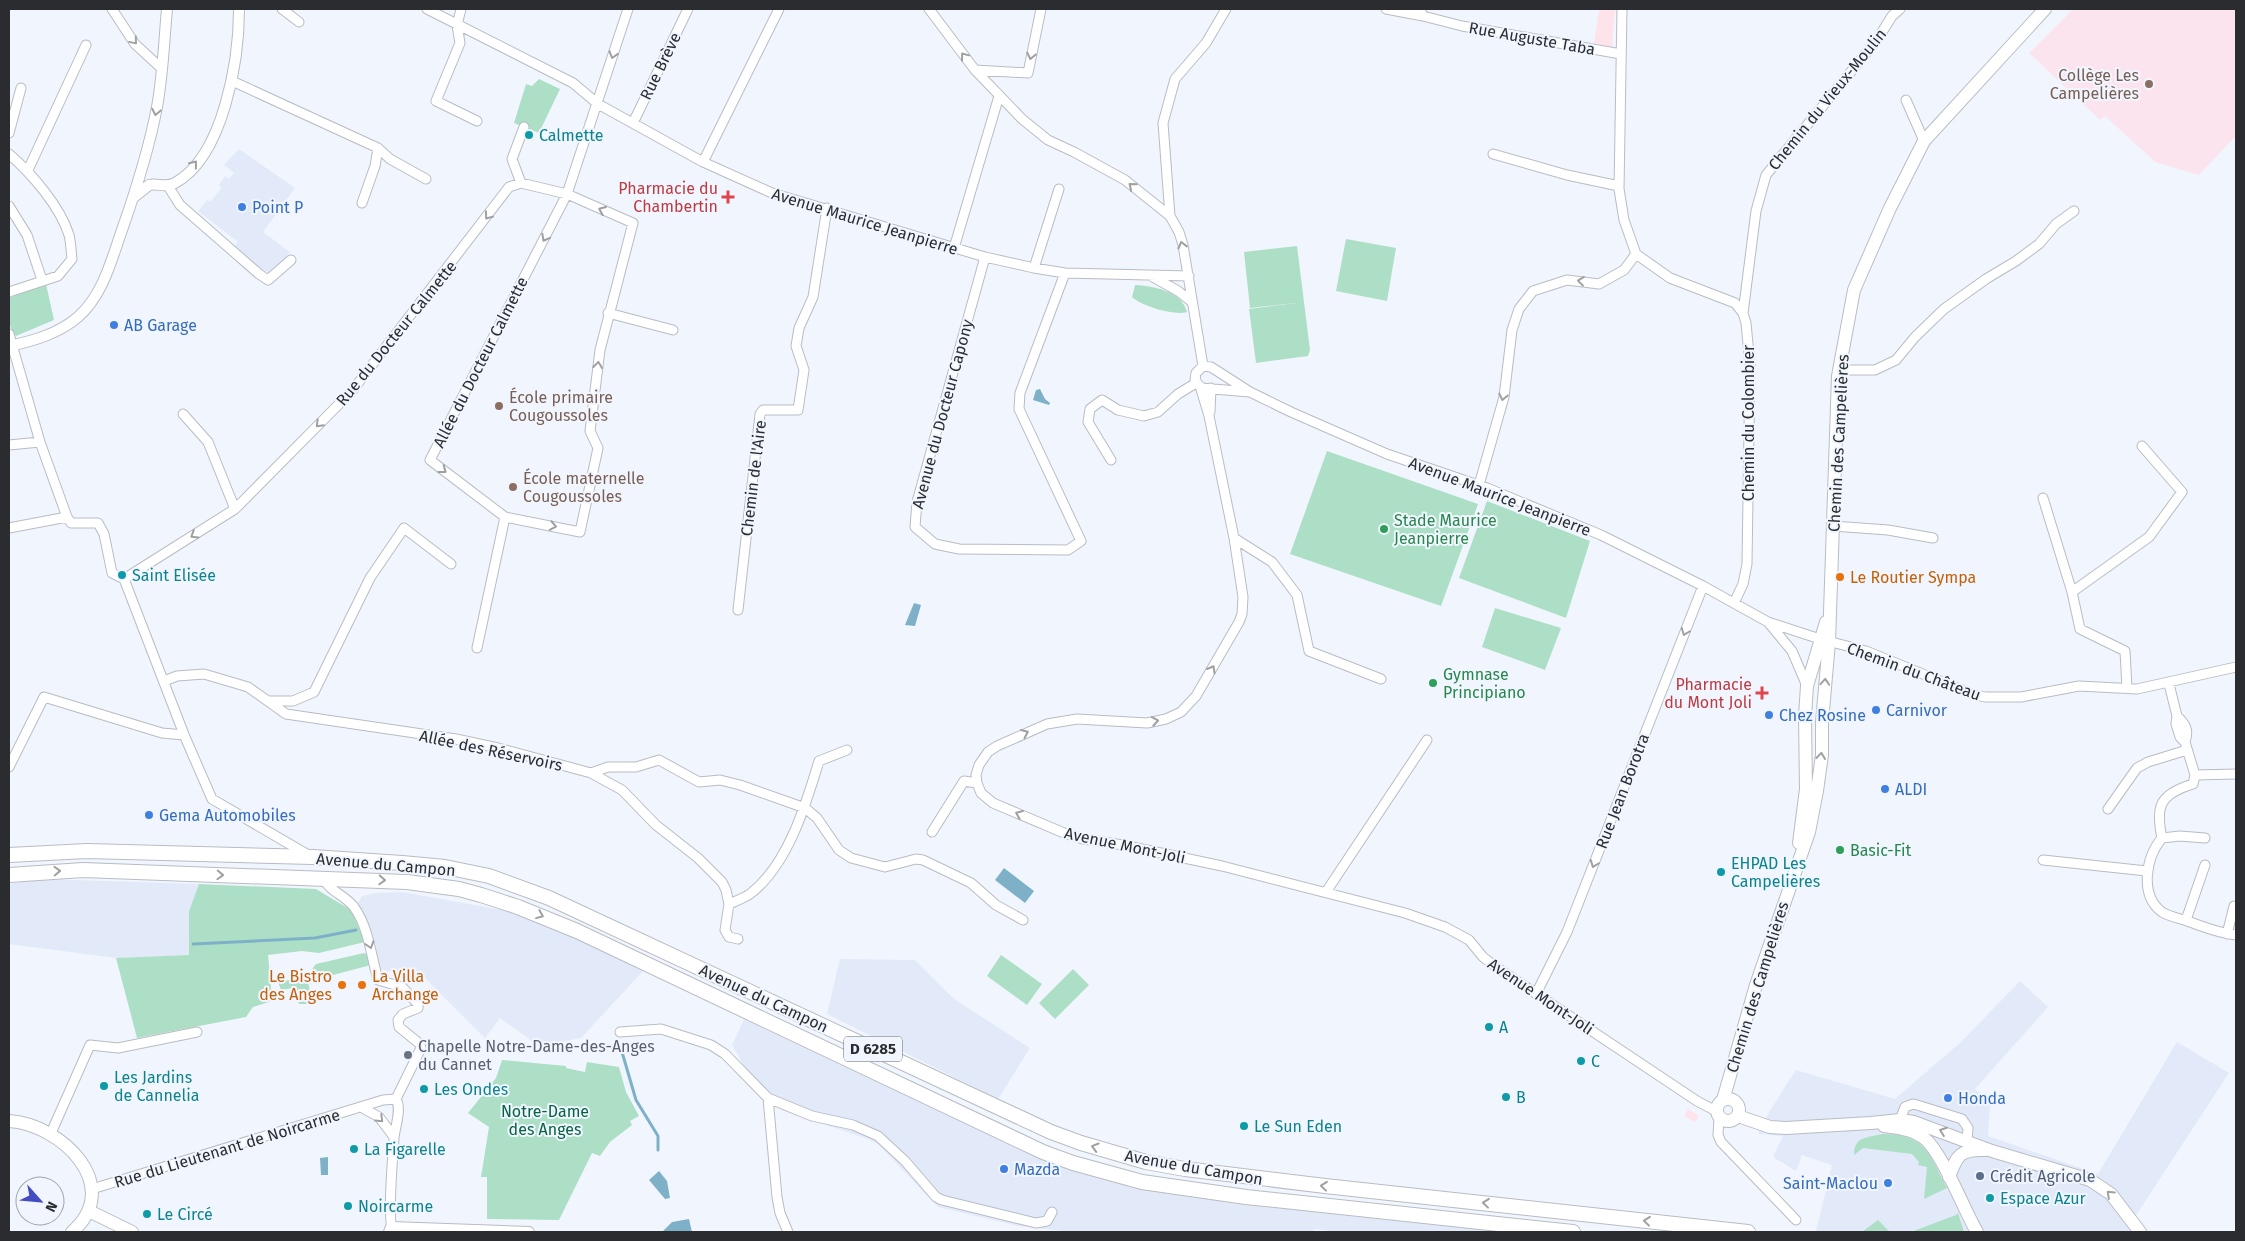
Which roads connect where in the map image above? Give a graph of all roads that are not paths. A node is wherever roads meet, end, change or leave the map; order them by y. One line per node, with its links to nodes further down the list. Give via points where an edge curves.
1 (112, 9): 22 (street, one-way to 22, via 135,44)
2 (166, 9): 22 (street)
3 (239, 9): 24 (street)
4 (282, 9): 18 (street)
5 (427, 9): 19 (street, Avenue Maurice Jeanpierre)
6 (461, 9): 19 (street)
7 (628, 9): 28 (street, one-way to 28)
8 (688, 9): 30 (street, Rue Brève)
9 (778, 9): 38 (street)
10 (929, 9): 23 (street, one-way to 10)
11 (1041, 9): 23 (street, one-way to 23, via 1028,73)
12 (1226, 9): 52 (street, via 1206,43 1175,79 1163,123)
13 (1386, 9): 17 (street, Rue Auguste Taba)
14 (1622, 9): 21 (street)
15 (1900, 9): 65 (street, Chemin du Vieux-Moulin, via 1766,175 1756,211)
16 (2045, 9): 33 (main road, Chemin des Campelières)
17 (1421, 13): 21 (street, Rue Auguste Taba, via 1462,26)
18 (299, 22)
19 (457, 25): 28 (street, Avenue Maurice Jeanpierre, via 572,83); 29 (street, via 460,43 436,101)
20 (86, 45): 39 (street)
21 (1621, 54): 44 (street)
22 (161, 68): 37 (street, one-way to 37)
23 (975, 70): 26 (street)
24 (232, 81): 34 (street); 43 (street, one-way to 24, via 182,178 206,149 224,112)
25 (20, 88): 32 (street)
26 (999, 96): 52 (street, one-way to 26, via 1125,180 1048,140); 53 (street)
27 (1906, 100): 33 (street)
28 (598, 104): 30 (street, Avenue Maurice Jeanpierre); 46 (street)
29 (477, 121)
30 (633, 123): 38 (street, Avenue Maurice Jeanpierre)
31 (524, 127): 41 (street, via 512,159)
32 (9, 133)
33 (1924, 141): 70 (main road, Chemin des Campelières, via 1854,290)
34 (378, 148): 40 (street, via 390,159); 48 (street)
35 (9, 154): 39 (street)
36 (1493, 154): 44 (street)
37 (146, 155): 42 (street, via 148,173); 47 (street)
38 (702, 162): 50 (street, Avenue Maurice Jeanpierre, via 772,193)
39 (28, 170): 61 (street, via 56,210 68,234 72,258 58,276)
40 (426, 179)
41 (521, 183): 46 (street); 83 (street, Rue du Docteur Calmette, one-way to 83, via 509,187 352,391)
42 (154, 184): 43 (street); 47 (street)
43 (168, 186): 56 (street, via 180,206 268,280)
44 (1619, 186): 54 (street, via 1624,220)
45 (1059, 189): 57 (street)
46 (567, 194): 64 (street, one-way to 46, via 633,223); 85 (street, Allée du Docteur Calmette, one-way to 85, via 430,460)
47 (133, 197): 68 (street, via 106,276 90,304 64,327 38,339)
48 (362, 202)
49 (9, 206): 61 (street, via 27,235)
50 (827, 208): 53 (street, Avenue Maurice Jeanpierre); 95 (street, Chemin de l'Aire, via 813,297 799,328 796,346 804,370 798,410 764,410 760,414)
51 (2074, 211): 70 (street, via 2016,262 1933,318 1896,360 1875,370)
52 (1170, 216): 60 (street, one-way to 52, via 1179,232)
53 (954, 248): 55 (street, Avenue Maurice Jeanpierre)
54 (1636, 254): 65 (street, via 1670,278 1734,302); 81 (street, one-way to 81, via 1624,270 1599,284 1567,280 1533,291 1519,309 1512,330 1504,397)
55 (985, 257): 57 (street, Avenue Maurice Jeanpierre); 58 (street, Avenue du Docteur Capony, via 916,502 915,528 935,544 959,549 1068,550 1081,541 1019,409 1020,393)
56 (292, 260)
57 (1034, 268): 58 (street, Avenue Maurice Jeanpierre)
58 (1065, 273): 59 (street, Avenue Maurice Jeanpierre)
59 (1151, 276): 60 (street, Avenue Maurice Jeanpierre); 63 (street, Avenue Maurice Jeanpierre)
60 (1189, 276): 63 (street)
61 (42, 280): 62 (street)
62 (9, 292)
63 (1192, 302): 69 (street)
64 (608, 313): 66 (street); 85 (street, one-way to 64, via 580,532 598,448 590,431)
65 (1743, 313): 94 (street, Chemin du Colombier, via 1750,365 1747,564 1743,584)
66 (673, 330)
67 (9, 334): 68 (street)
68 (10, 346): 77 (street)
69 (1203, 366): 71 (street); 72 (street, via 1196,373)
70 (1839, 370): 86 (main road, Chemin des Campelières)
71 (1216, 372): 73 (street, via 1218,379); 74 (street, Avenue Maurice Jeanpierre)
72 (1198, 385): 73 (street, via 1204,389); 76 (street); 80 (street, via 1178,394 1158,412 1144,416 1118,410 1102,400 1090,409 1088,422)
73 (1211, 388): 74 (street, Avenue Maurice Jeanpierre); 76 (street)
74 (1250, 392): 81 (street, Avenue Maurice Jeanpierre, via 1402,460)
75 (182, 414): 83 (street, via 208,442)
76 (1209, 416): 88 (street)
77 (40, 442): 78 (street); 84 (street)
78 (9, 445)
79 (2142, 446): 93 (street, via 2182,492 2150,537)
80 (1111, 460)
81 (1479, 485): 92 (street, Avenue Maurice Jeanpierre, via 1593,531)
82 (2043, 498): 93 (street)
83 (236, 508): 91 (street, Rue du Docteur Calmette, one-way to 91)
84 (66, 517): 87 (street); 91 (street, via 72,523 98,523 104,534 112,573)
85 (505, 517): 98 (street)
86 (1833, 526): 89 (street, via 1888,530); 97 (main road, Chemin des Campelières, via 1830,611)
87 (9, 528)
88 (1234, 538): 100 (street, via 1272,562 1297,595 1309,651); 114 (street, one-way to 88, via 979,766 988,752 1047,724 1077,719 1147,723 1166,719 1188,706 1242,614 1243,597)
89 (1933, 538)
90 (451, 564): 105 (street, via 404,528 370,578 314,692 293,701)
91 (124, 579): 101 (street)
92 (1703, 586): 94 (street, Avenue Maurice Jeanpierre); 137 (street, Rue Jean Borotra, one-way to 137, via 1567,932)
93 (2072, 592): 104 (street, via 2080,628 2125,651)
94 (1734, 602): 96 (street, Avenue Maurice Jeanpierre)
95 (738, 610)
96 (1768, 622): 97 (street, Avenue Maurice Jeanpierre); 103 (street, via 1792,651)
97 (1824, 641): 103 (main road, Chemin des Campelières); 104 (street, Chemin du Château, via 1866,650 1985,697 2021,697 2079,686); 128 (main road, Chemin des Campelières, one-way to 97, via 1809,832 1822,755)
98 (477, 648)
99 (2236, 667): 102 (street, Chemin du Château)
100 (1381, 679)
101 (164, 681): 105 (street, Allée des Réservoirs, via 177,676 204,674 248,687); 106 (street)
102 (2169, 684): 104 (street, Chemin du Château); 108 (street, via 2178,716 2176,724)
103 (1807, 686): 128 (main road, Chemin des Campelières, via 1806,789)
104 (2127, 688)
105 (270, 701): 111 (street, Allée des Réservoirs, via 286,714 456,740)
106 (184, 735): 110 (street, via 162,733 44,697); 118 (street, via 212,799)
107 (1427, 740): 130 (street)
108 (2186, 746): 113 (street); 116 (street, via 2137,768)
109 (847, 750): 115 (street, via 819,761)
110 (9, 766)
111 (591, 772): 115 (street, via 608,767 636,767 659,760 699,782 720,780); 131 (street, Allée des Réservoirs, via 622,790 656,825 712,871 726,890)
112 (2236, 774): 113 (street)
113 (2195, 775): 119 (street, via 2193,784 2166,798 2159,809)
114 (976, 783): 117 (street, via 964,781); 130 (street, Avenue Mont-Joli, one-way to 114, via 1211,863 1083,839 993,803 981,793)
115 (805, 808): 131 (street, via 776,865 750,894); 133 (street, via 817,818 845,855 885,866 923,860 971,883 996,905)
116 (2108, 809)
117 (932, 832)
118 (273, 836): 122 (street, via 281,846); 123 (street)
119 (2162, 838): 120 (street); 126 (street)
120 (2205, 838)
121 (9, 855): 122 (main road, Avenue du Campon / D 6285, via 87,851)
122 (276, 856): 123 (main road, Avenue du Campon / D 6285)
123 (313, 858): 165 (main road, Avenue du Campon / D 6285, one-way to 123, via 1248,1178 1146,1162 1050,1132 587,915 514,884 445,867)
124 (2043, 860): 126 (street)
125 (2205, 865): 134 (street)
126 (2147, 871): 134 (street, via 2150,894 2156,906 2164,913)
127 (9, 875): 129 (main road, Avenue du Campon / D 6285, one-way to 129, via 83,870)
128 (1793, 875): 143 (main road, Chemin des Campelières)
129 (324, 878): 141 (street, one-way to 141, via 328,887 355,909 371,947 378,980 402,987 418,1004 418,1008 403,1014 398,1020 399,1028 421,1048); 164 (main road, Avenue du Campon / D 6285, one-way to 164, via 440,886 481,894 518,907 577,931 1043,1152 1105,1173 1142,1182 1246,1197)
130 (1326, 892): 137 (street, Avenue Mont-Joli, via 1405,912 1454,931 1473,944 1488,961)
131 (729, 904): 136 (street, via 725,930 729,937)
132 (2234, 906): 135 (street)
133 (1024, 920)
134 (2186, 920): 135 (street)
135 (2232, 935)
136 (738, 939)
137 (1536, 994): 143 (street, Avenue Mont-Joli, via 1697,1100)
138 (197, 1032): 148 (street, via 118,1048 90,1044)
139 (620, 1032): 140 (street, via 661,1029 711,1045 725,1054)
140 (768, 1098): 155 (street, via 812,1116 853,1125 878,1136 942,1200 1036,1224 1047,1221); 163 (street, via 776,1197)
141 (396, 1100): 142 (street, Rue du Lieutenant de Noircarme, via 383,1100); 149 (street)
142 (361, 1107): 149 (street, Rue du Lieutenant de Noircarme, one-way to 149, via 379,1117); 153 (street, Rue du Lieutenant de Noircarme)
143 (1719, 1110): 144 (main road, via 1729,1122); 144 (main road, via 1730,1099 1739,1109); 156 (street, via 1718,1135 1721,1142)
144 (1738, 1116): 147 (main road, via 1770,1127 1786,1128)
145 (1900, 1120): 147 (main road); 150 (main road, one-way to 145, via 1927,1125); 150 (street, via 1909,1105 1923,1106 1962,1119 1968,1128)
146 (9, 1121): 148 (main road, via 26,1123)
147 (1871, 1123): 152 (main road, via 1909,1130 1924,1138)
148 (51, 1133): 153 (main road, via 80,1162)
149 (394, 1138): 158 (street)
150 (1968, 1141): 151 (main road)
151 (1992, 1151): 152 (main road, via 1960,1154); 166 (main road, one-way to 151, via 2111,1194 2090,1180)
152 (1949, 1177): 157 (main road)
153 (92, 1189): 154 (main road)
154 (89, 1211): 160 (main road); 161 (main road)
155 (1052, 1212)
156 (1796, 1220)
157 (1973, 1229)
158 (391, 1231): 159 (street)
159 (422, 1231): 162 (street)
160 (72, 1232)
161 (132, 1232)
162 (529, 1232)
163 (788, 1232)
164 (1573, 1232)
165 (1748, 1232)
166 (2140, 1232)

